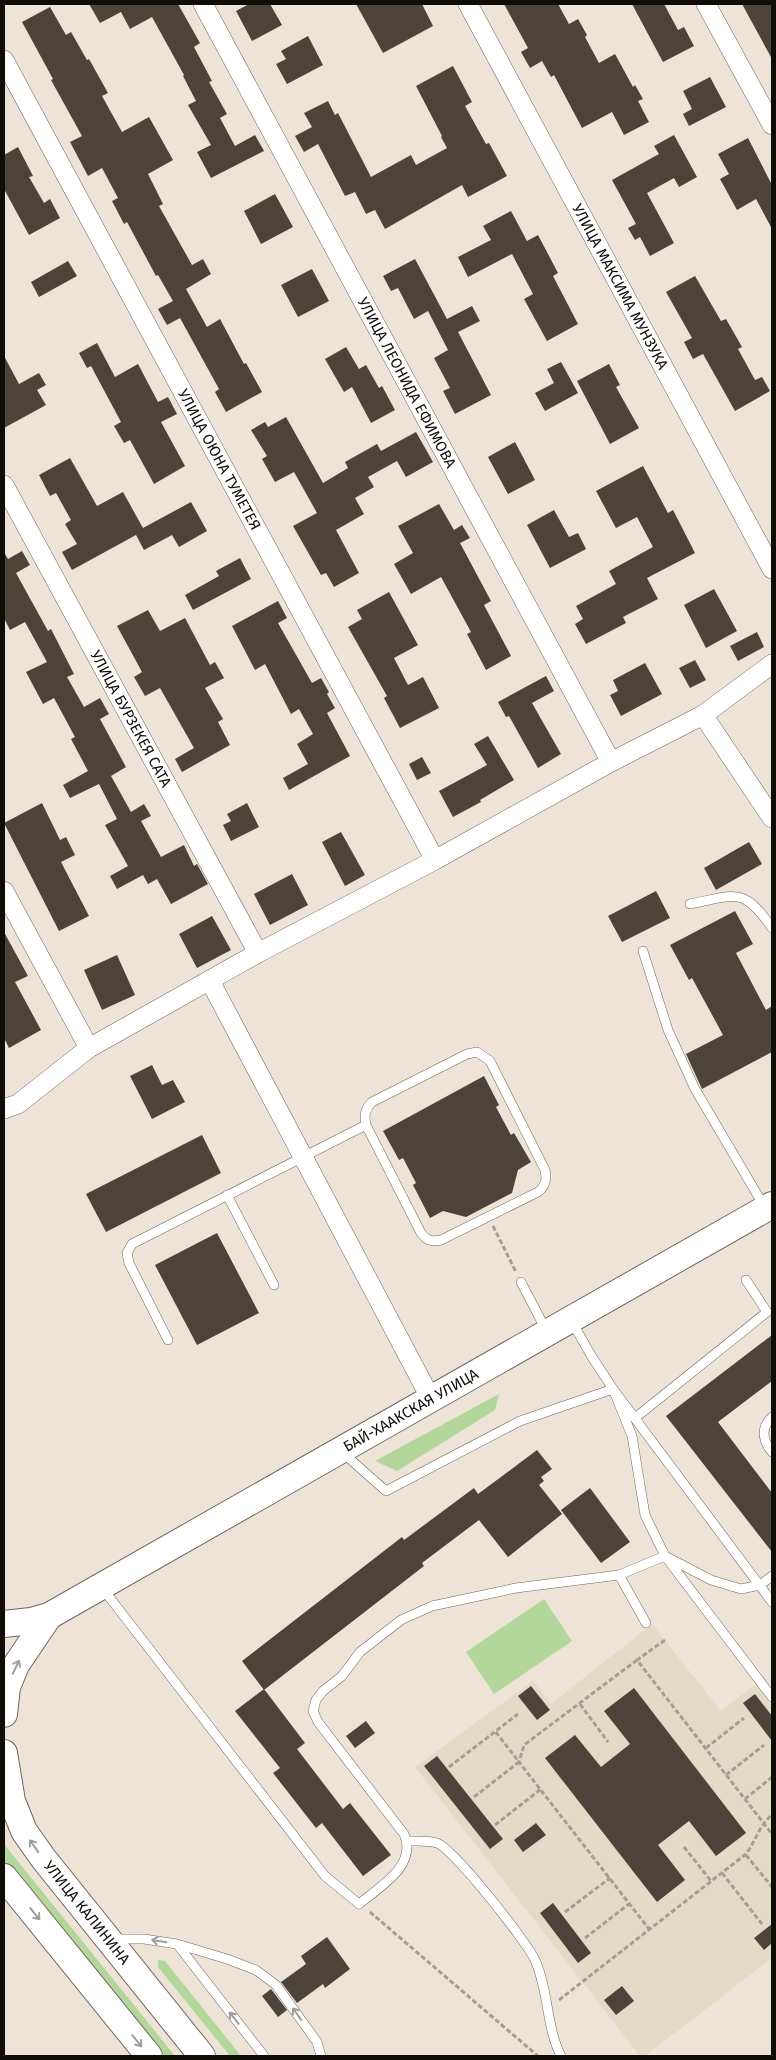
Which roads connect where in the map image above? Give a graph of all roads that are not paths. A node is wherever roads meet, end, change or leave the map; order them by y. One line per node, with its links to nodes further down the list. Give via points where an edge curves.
1 (203, 4): 10 (street, УЛИЦА ЛЕОНИДА ЕФИМОВА)
2 (468, 4): 7 (street, УЛИЦА МАКСИМА МУНЗУКА)
3 (706, 4): 5 (street)
4 (4, 60): 12 (street, УЛИЦА ОЮНА ТУМЕТЕЯ)
5 (772, 125)
6 (4, 485): 17 (street, УЛИЦА БУРЗЕКЕЯ САТА)
7 (772, 569)
8 (772, 664): 9 (street)
9 (703, 715): 10 (street); 11 (street)
10 (610, 762): 12 (street)
11 (772, 818)
12 (435, 860): 17 (street)
13 (4, 891): 19 (street)
14 (690, 904): 15 (lane, via 740,896 760,910)
15 (772, 928)
16 (644, 951): 24 (lane, via 668,1030 696,1089)
17 (258, 953): 18 (street)
18 (210, 981): 19 (street); 22 (street)
19 (89, 1048): 20 (street, via 18,1104)
20 (4, 1109)
21 (366, 1125): 21 (lane, via 424,1237 432,1241 441,1240 538,1192 546,1180 545,1170 486,1057 477,1052 372,1102 366,1109); 22 (lane)
22 (303, 1156): 23 (lane); 32 (street)
23 (227, 1195): 27 (lane); 30 (lane, via 136,1240 128,1248 129,1263)
24 (769, 1207): 28 (main road, БАЙ-ХААКСКАЯ УЛИЦА)
25 (746, 1280): 34 (lane, via 767,1312)
26 (521, 1282): 29 (lane)
27 (274, 1285)
28 (571, 1319): 29 (main road, БАЙ-ХААКСКАЯ УЛИЦА); 31 (lane)
29 (547, 1333): 32 (main road, БАЙ-ХААКСКАЯ УЛИЦА)
30 (168, 1340)
31 (613, 1389): 34 (lane); 35 (lane, via 520,1421 386,1491); 37 (lane, via 632,1436 645,1515)
32 (431, 1399): 35 (main road, БАЙ-ХААКСКАЯ УЛИЦА)
33 (772, 1417): 36 (lane, via 763,1435)
34 (635, 1418): 40 (lane)
35 (340, 1450): 41 (main road, БАЙ-ХААКСКАЯ УЛИЦА)
36 (772, 1452)
37 (665, 1556): 38 (lane); 40 (lane, via 718,1582 741,1589); 46 (lane)
38 (619, 1575): 44 (lane); 49 (lane, via 516,1588 432,1606 401,1620 360,1652 342,1676 322,1691 313,1710 318,1722)
39 (772, 1576): 40 (lane)
40 (760, 1585): 42 (lane)
41 (101, 1586): 43 (main road, БАЙ-ХААКСКАЯ УЛИЦА); 49 (lane, via 325,1876 359,1904 396,1874 406,1859)
42 (772, 1602)
43 (49, 1616): 45 (main road, БАЙ-ХААКСКАЯ УЛИЦА); 47 (main road, БАЙ-ХААКСКАЯ УЛИЦА, one-way to 43, via 7,1688 16,1665)
44 (646, 1623)
45 (4, 1624)
46 (772, 1697)
47 (4, 1714)
48 (4, 1753): 51 (main road, УЛИЦА КАЛИНИНА, one-way to 48, via 24,1831 12,1801)
49 (407, 1840): 57 (lane, via 438,1843 464,1867 498,1908 535,1960 549,2008 555,2045)
50 (4, 1877): 53 (main road, one-way to 53)
51 (108, 1939): 52 (lane, one-way to 51, via 144,1939); 54 (main road, УЛИЦА КАЛИНИНА)
52 (177, 1944): 55 (lane, one-way to 52); 56 (lane, one-way to 52, via 317,2042 276,1985 256,1970)
53 (149, 2056)
54 (202, 2056)
55 (264, 2056)
56 (321, 2056)
57 (561, 2056)

